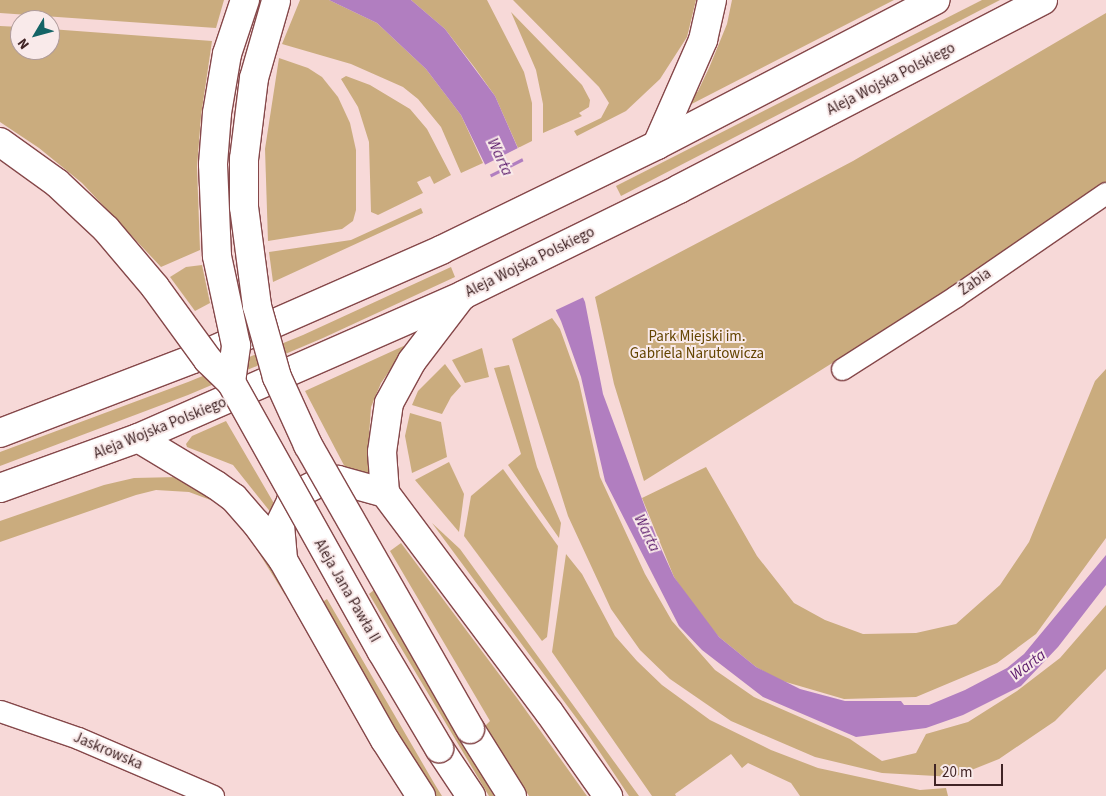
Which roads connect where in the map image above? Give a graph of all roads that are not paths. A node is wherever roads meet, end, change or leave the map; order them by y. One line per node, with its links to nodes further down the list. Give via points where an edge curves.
1 (245, 0): 11 (main road, bridge, via 227,54 213,164 217,256 236,345)
2 (277, 0): 23 (main road, bridge, via 254,78 244,160 249,263 277,377 308,445 470,729)
3 (712, 0): 7 (main road, via 703,40)
4 (936, 0): 7 (main road)
5 (1042, 0): 9 (main road, Aleja Wojska Polskiego, via 630,214)
6 (0, 142): 11 (main road, Aleja Jana Pawła II, bridge, via 57,183 106,229 156,287 208,360)
7 (656, 145): 12 (main road, via 441,250 193,359)
8 (1106, 193): 10 (street, Żabia)
9 (463, 295): 15 (main road, Aleja Wojska Polskiego); 17 (main road, via 412,360 389,403 383,435)
10 (842, 369)
11 (231, 382): 22 (main road, Aleja Jana Pawła II, bridge, via 377,644)
12 (33, 422): 13 (main road); 14 (main road)
13 (0, 426)
14 (0, 433)
15 (138, 438): 16 (main road, Aleja Wojska Polskiego); 18 (main road, via 234,498)
16 (0, 488)
17 (385, 493): 18 (main road, via 338,480 323,481 299,493 291,501 280,524); 24 (main road)
18 (283, 560): 21 (main road, via 385,740)
19 (0, 711): 20 (street, Jaskrowska, via 78,738)
20 (213, 796)
21 (421, 796)
22 (471, 796)
23 (512, 796)
24 (608, 796)

